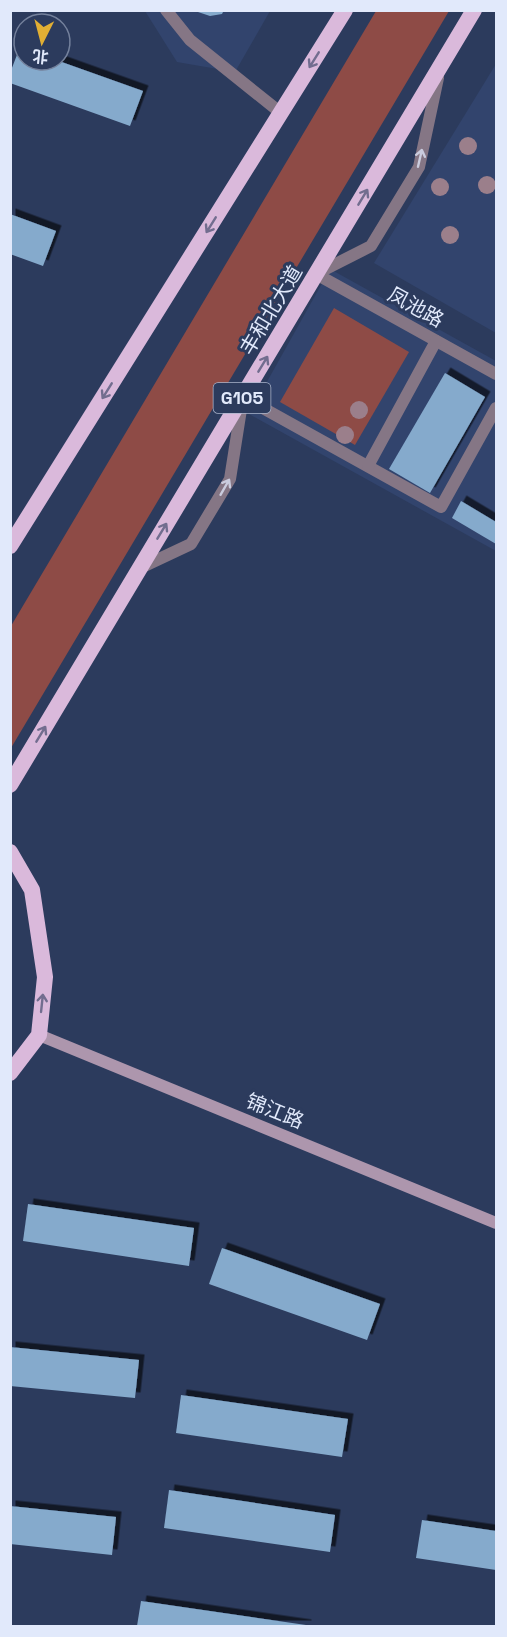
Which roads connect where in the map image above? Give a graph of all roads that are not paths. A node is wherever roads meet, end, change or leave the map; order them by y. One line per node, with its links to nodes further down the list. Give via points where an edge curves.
1 (166, 10): 5 (street, via 190,40)
2 (345, 10): 5 (highway, one-way to 5)
3 (474, 10): 4 (highway, 丰和北大道 / G105)
4 (440, 68): 6 (highway, 丰和北大道 / G105, one-way to 4); 6 (street, one-way to 4, via 371,246 419,167)
5 (281, 113): 12 (highway, one-way to 12)
6 (316, 274): 7 (street, 凤池路); 9 (highway, 丰和北大道 / G105, one-way to 6)
7 (436, 341): 8 (street, 凤池路); 11 (street)
8 (496, 374)
9 (243, 397): 11 (street); 13 (highway, 丰和北大道 / G105, one-way to 9); 13 (street, one-way to 9, via 191,544 230,479)
10 (496, 408): 11 (street, via 441,507)
11 (368, 466)
12 (10, 546)
13 (140, 567): 14 (highway, 丰和北大道 / G105, one-way to 13)
14 (10, 784)
15 (10, 852): 16 (highway, one-way to 15, via 45,977 32,890)
16 (39, 1035): 17 (highway); 18 (main road, 锦江路)
17 (10, 1073)
18 (496, 1223)

